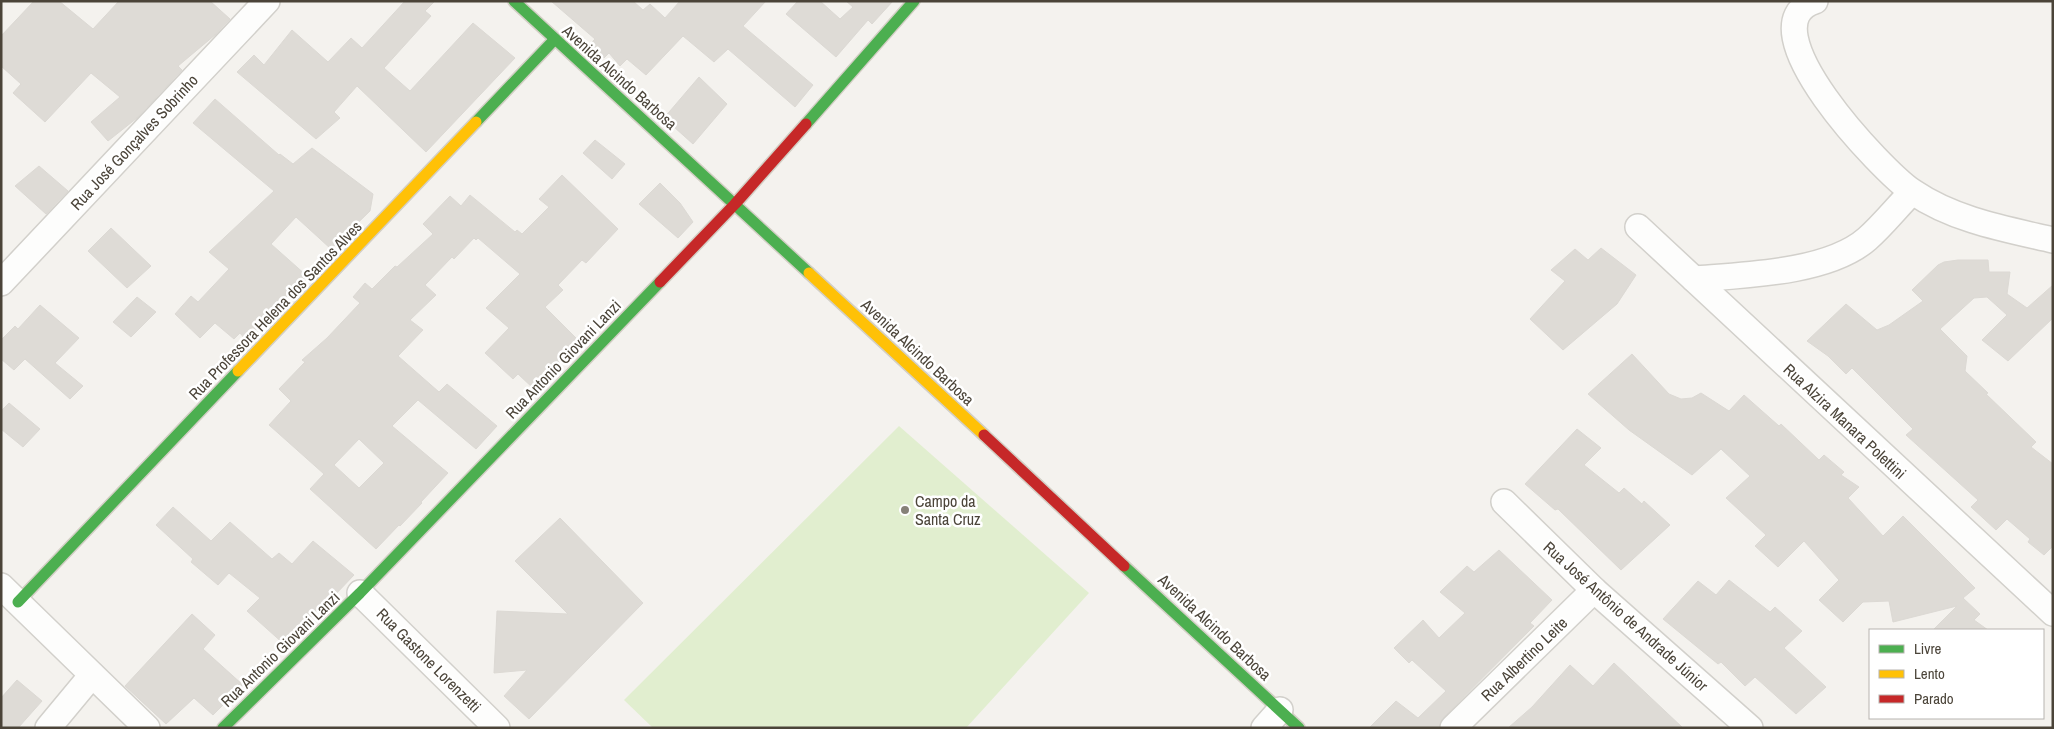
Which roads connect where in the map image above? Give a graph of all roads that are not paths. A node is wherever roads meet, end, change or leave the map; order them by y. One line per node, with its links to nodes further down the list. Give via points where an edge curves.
1 (267, 1): 11 (street, Rua José Gonçalves Sobrinho)
2 (514, 1): 5 (street, Avenida Alcindo Barbosa)
3 (914, 1): 7 (street, Rua Antonio Giovani Lanzi)
4 (1815, 1): 6 (street, via 1804,7 1796,18 1794,34 1801,58 1848,127)
5 (554, 40): 7 (street, Avenida Alcindo Barbosa); 15 (street, Rua Professora Helena dos Santos Alves)
6 (1912, 192): 9 (street, via 1969,219); 10 (street, via 1867,240 1835,257 1776,272)
7 (735, 204): 14 (street, Rua Antonio Giovani Lanzi); 18 (street, Avenida Alcindo Barbosa)
8 (1638, 227): 10 (street, Rua Alzira Manara Polettini)
9 (2053, 240)
10 (1694, 280): 16 (street, Rua Alzira Manara Polettini)
11 (1, 283)
12 (1504, 502): 13 (street, Rua José Antônio de Andrade Júnior)
13 (1594, 590): 24 (street, Rua Albertino Leite); 25 (street, Rua José Antônio de Andrade Júnior)
14 (360, 593): 21 (street, Rua Antonio Giovani Lanzi); 22 (street, Rua Gastone Lorenzetti)
15 (10, 594): 17 (street)
16 (2053, 613)
17 (92, 675): 19 (street); 20 (street)
18 (1272, 719): 23 (street, Avenida Alcindo Barbosa)
19 (48, 728)
20 (147, 728)
21 (223, 728)
22 (497, 728)
23 (1298, 728)
24 (1453, 728)
25 (1750, 728)

